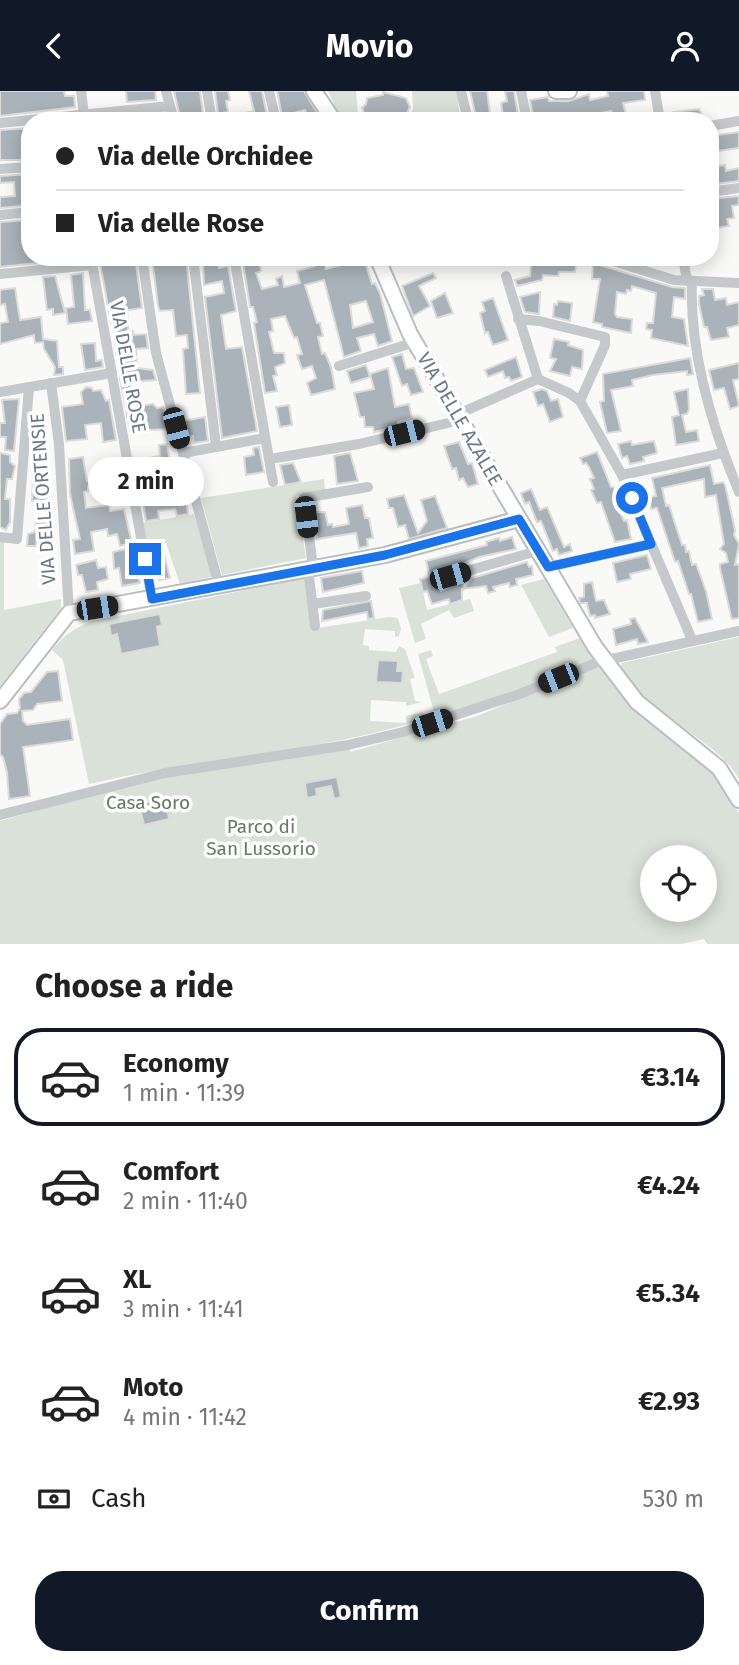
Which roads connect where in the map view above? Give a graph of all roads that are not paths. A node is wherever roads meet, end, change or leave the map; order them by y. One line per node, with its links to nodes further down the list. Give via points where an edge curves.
1 (81, 91): 12 (street)
2 (166, 91): 11 (street)
3 (207, 91): 15 (street)
4 (269, 91): 16 (street)
5 (461, 91): 18 (street)
6 (521, 91): 19 (street)
7 (556, 91): 8 (street)
8 (569, 91)
9 (655, 91): 20 (street)
10 (320, 93): 17 (street)
11 (170, 106): 13 (street); 14 (street)
12 (84, 112)
13 (132, 112)
14 (172, 112)
15 (210, 112)
16 (274, 112)
17 (330, 112)
18 (466, 112)
19 (525, 112)
20 (658, 112)
21 (21, 121): 23 (street)
22 (739, 121): 24 (street)
23 (0, 123)
24 (719, 124)
25 (21, 168): 26 (street)
26 (0, 169)
27 (739, 188): 28 (street)
28 (719, 191)
29 (21, 213): 30 (street)
30 (0, 215)
31 (56, 266): 39 (street)
32 (92, 266): 46 (street, VIA DELLE ROSE)
33 (143, 266): 55 (street, via 156,353)
34 (194, 266): 54 (street)
35 (236, 266): 53 (street)
36 (381, 266): 44 (street, VIA DELLE AZALEE)
37 (626, 266): 41 (street)
38 (685, 266): 41 (street)
39 (0, 274)
40 (506, 276): 43 (street)
41 (689, 281): 42 (street); 56 (street, via 704,385)
42 (739, 283)
43 (517, 319): 47 (street); 51 (street, via 605,337)
44 (415, 342): 45 (street); 52 (street, VIA DELLE AZALEE)
45 (339, 366)
46 (112, 373): 48 (street, VIA DELLE ORTENSIE); 71 (street, VIA DELLE ROSE)
47 (538, 379): 51 (street); 52 (street)
48 (51, 383): 49 (street, VIA DELLE ORTENSIE); 73 (street, VIA DELLE ORTENSIE)
49 (29, 387): 50 (street, VIA DELLE ORTENSIE); 63 (street, via 17,539)
50 (0, 391)
51 (580, 401): 58 (street)
52 (459, 417): 57 (street, via 359,445); 62 (street, VIA DELLE AZALEE)
53 (265, 438): 54 (street); 57 (street)
54 (216, 446): 55 (street)
55 (183, 453): 69 (street)
56 (723, 453): 58 (street); 61 (street)
57 (270, 459): 59 (street)
58 (622, 475): 64 (street)
59 (273, 482)
60 (368, 487): 66 (street, via 304,498)
61 (739, 492)
62 (519, 519): 65 (street, VIA DELLE AZALEE); 66 (street, via 385,555)
63 (0, 537)
64 (651, 544): 67 (street); 76 (street)
65 (537, 551): 67 (street, VIA DELLE AZALEE); 68 (street)
66 (310, 567): 69 (street); 72 (street)
67 (548, 567): 77 (street, VIA DELLE AZALEE)
68 (450, 576)
69 (219, 586): 71 (street)
70 (366, 596): 72 (street)
71 (152, 599): 73 (street)
72 (313, 604): 74 (street)
73 (69, 613): 78 (street)
74 (315, 626)
75 (739, 631): 76 (street)
76 (692, 640): 77 (street)
77 (605, 660): 79 (street, VIA DELLE AZALEE, via 637,702 722,772); 80 (street, via 403,732 165,773)
78 (0, 701)
79 (739, 800)
80 (0, 815)

